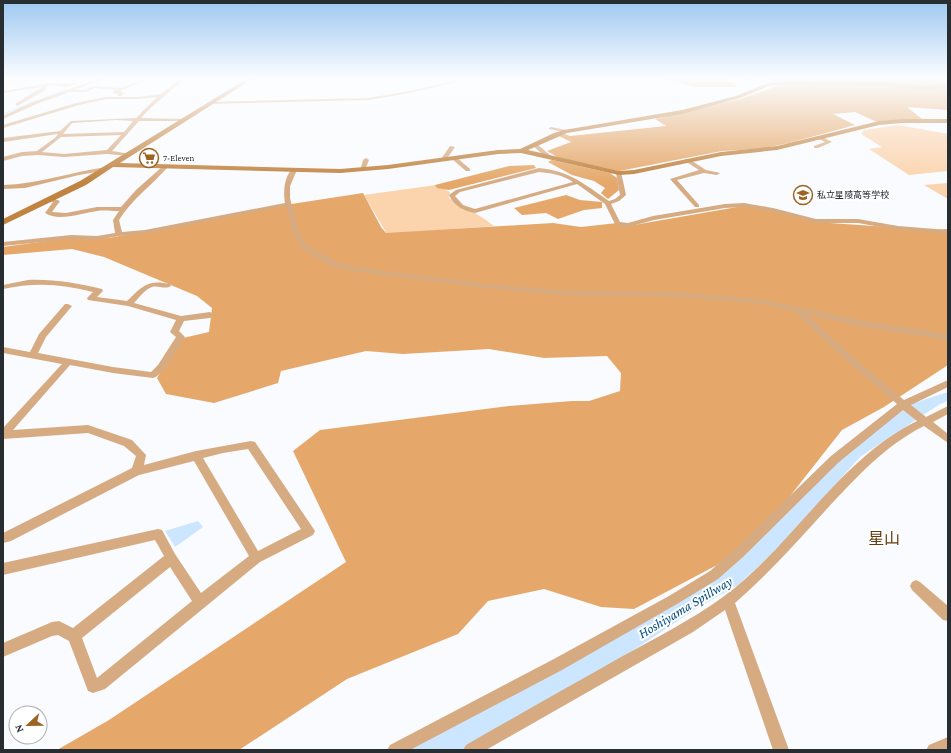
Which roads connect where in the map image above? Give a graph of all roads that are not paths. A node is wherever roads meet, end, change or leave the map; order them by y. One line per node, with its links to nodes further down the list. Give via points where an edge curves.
1 (14, 113): 7 (street)
2 (49, 113): 12 (street)
3 (142, 113): 8 (street)
4 (194, 113): 9 (street)
5 (676, 113): 14 (street)
6 (73, 116): 10 (street, via 75,117)
7 (3, 118)
8 (137, 119): 9 (street); 10 (street); 15 (street)
9 (184, 120): 25 (street)
10 (71, 122): 16 (street)
11 (947, 122): 17 (street, via 879,123)
12 (3, 127)
13 (551, 128): 14 (street)
14 (564, 131): 19 (street)
15 (124, 133): 16 (street); 23 (street)
16 (61, 134): 18 (street); 24 (street)
17 (819, 137): 21 (street, via 829,142); 31 (street, via 776,148)
18 (3, 140)
19 (535, 145): 22 (street); 26 (street)
20 (452, 147): 29 (street)
21 (816, 147)
22 (521, 151): 26 (street); 28 (street)
23 (108, 152): 24 (street, via 48,156); 25 (street)
24 (38, 153): 27 (street)
25 (129, 155): 32 (street)
26 (549, 157): 38 (street)
27 (3, 158)
28 (454, 158): 29 (street); 36 (street)
29 (444, 159): 35 (street)
30 (366, 160): 35 (street)
31 (687, 160): 37 (street); 38 (street)
32 (110, 167): 33 (street); 41 (street, via 25,186); 42 (street)
33 (164, 167): 34 (street); 46 (street, via 140,188)
34 (294, 170): 35 (street); 44 (street, via 288,186)
35 (362, 170)
36 (468, 170)
37 (704, 171): 39 (street); 45 (street, via 673,179)
38 (619, 173): 43 (street, via 623,195)
39 (716, 173)
40 (578, 182): 40 (street, via 475,210 468,210 454,200 452,195 458,191 539,170 553,171); 43 (street)
41 (3, 187)
42 (52, 200): 46 (street, via 56,201 48,213 66,215 97,209); 47 (street)
43 (608, 203): 48 (street, via 617,223 628,225 652,218 744,205 816,221 858,221 898,228)
44 (289, 204): 49 (street, via 145,232); 55 (street, via 296,233 304,247 334,264 360,270 567,293 663,294 750,300)
45 (697, 206)
46 (122, 209): 49 (street, via 116,220)
47 (3, 222)
48 (948, 232)
49 (119, 234): 50 (street, via 97,238 71,236)
50 (3, 244)
51 (166, 286): 53 (street, via 156,283 148,285)
52 (3, 287): 53 (street, via 27,282 73,283 99,291 91,298)
53 (128, 304): 57 (street)
54 (68, 306): 60 (street, via 42,336)
55 (796, 309): 58 (street, via 864,324); 63 (street)
56 (210, 315): 57 (street)
57 (181, 319): 61 (street, via 174,332 181,337 159,370 152,375)
58 (948, 337)
59 (3, 350): 60 (street)
60 (33, 356): 61 (street)
61 (69, 361): 66 (street)
62 (948, 383): 63 (street)
63 (904, 404): 65 (street); 82 (street, via 835,459 714,575 557,665)
64 (948, 410): 65 (street)
65 (926, 422): 67 (street); 76 (street, via 902,433 855,472 759,574)
66 (6, 435): 68 (street); 70 (street, via 88,429 128,443 141,455)
67 (948, 439)
68 (3, 444)
69 (196, 455): 70 (street); 73 (street); 73 (street, via 251,445 309,530)
70 (137, 471): 71 (street)
71 (4, 539)
72 (171, 558): 74 (street, via 158,534); 77 (street); 79 (street)
73 (256, 558): 77 (street)
74 (3, 569)
75 (916, 586): 78 (street)
76 (728, 601): 83 (street, via 688,627); 84 (street)
77 (200, 602): 79 (street, via 100,684 92,686)
78 (948, 615)
79 (74, 636): 80 (street, via 59,628)
80 (3, 650)
81 (948, 745): 85 (street)
82 (396, 750)
83 (471, 750)
84 (782, 750)
85 (934, 750)

